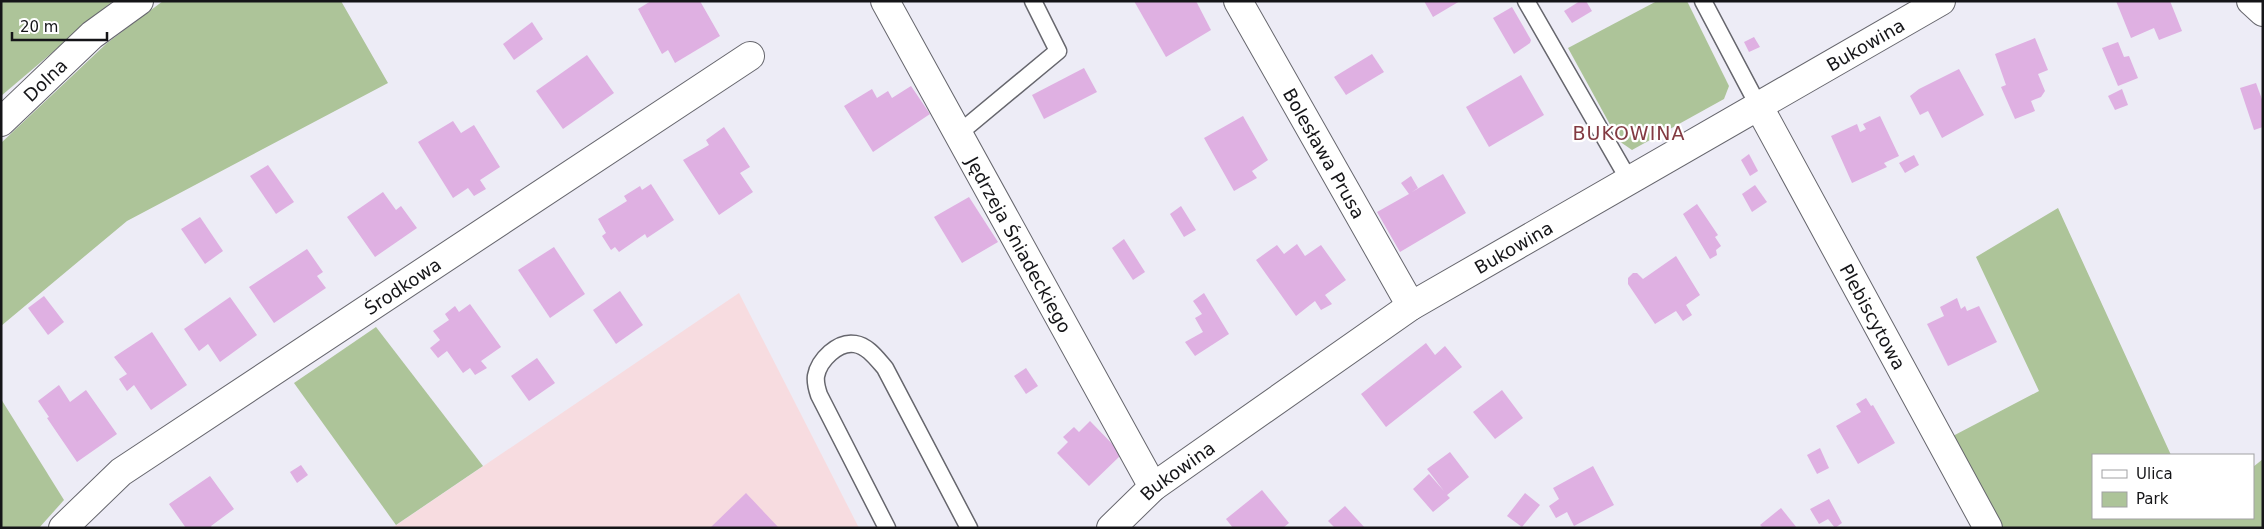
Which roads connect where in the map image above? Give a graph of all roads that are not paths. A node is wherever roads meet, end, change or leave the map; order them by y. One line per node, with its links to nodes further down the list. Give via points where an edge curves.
1 (138, 1): 12 (street, Dolna, via 92,35)
2 (885, 1): 13 (street, Jędrzeja Śniadeckiego)
3 (1033, 1): 13 (lane, via 1058,51)
4 (1238, 1): 15 (street, Bolesława Prusa)
5 (1526, 1): 14 (lane)
6 (1703, 1): 11 (lane)
7 (1941, 1): 11 (street, Bukowina)
8 (2251, 1): 9 (street)
9 (2263, 12)
10 (750, 56): 17 (street, Środkowa, via 121,472)
11 (1758, 105): 14 (street, Bukowina); 21 (street, Plebiscytowa)
12 (1, 122)
13 (958, 134): 16 (street, Jędrzeja Śniadeckiego)
14 (1629, 180): 15 (street, Bukowina)
15 (1411, 306): 16 (street, Bukowina)
16 (1152, 487): 20 (street, Bukowina)
17 (63, 528)
18 (887, 528): 19 (lane, via 816,385 816,374 823,362 832,351 846,344 856,344 874,354 885,368)
19 (969, 528)
20 (1111, 528)
21 (1988, 528)

